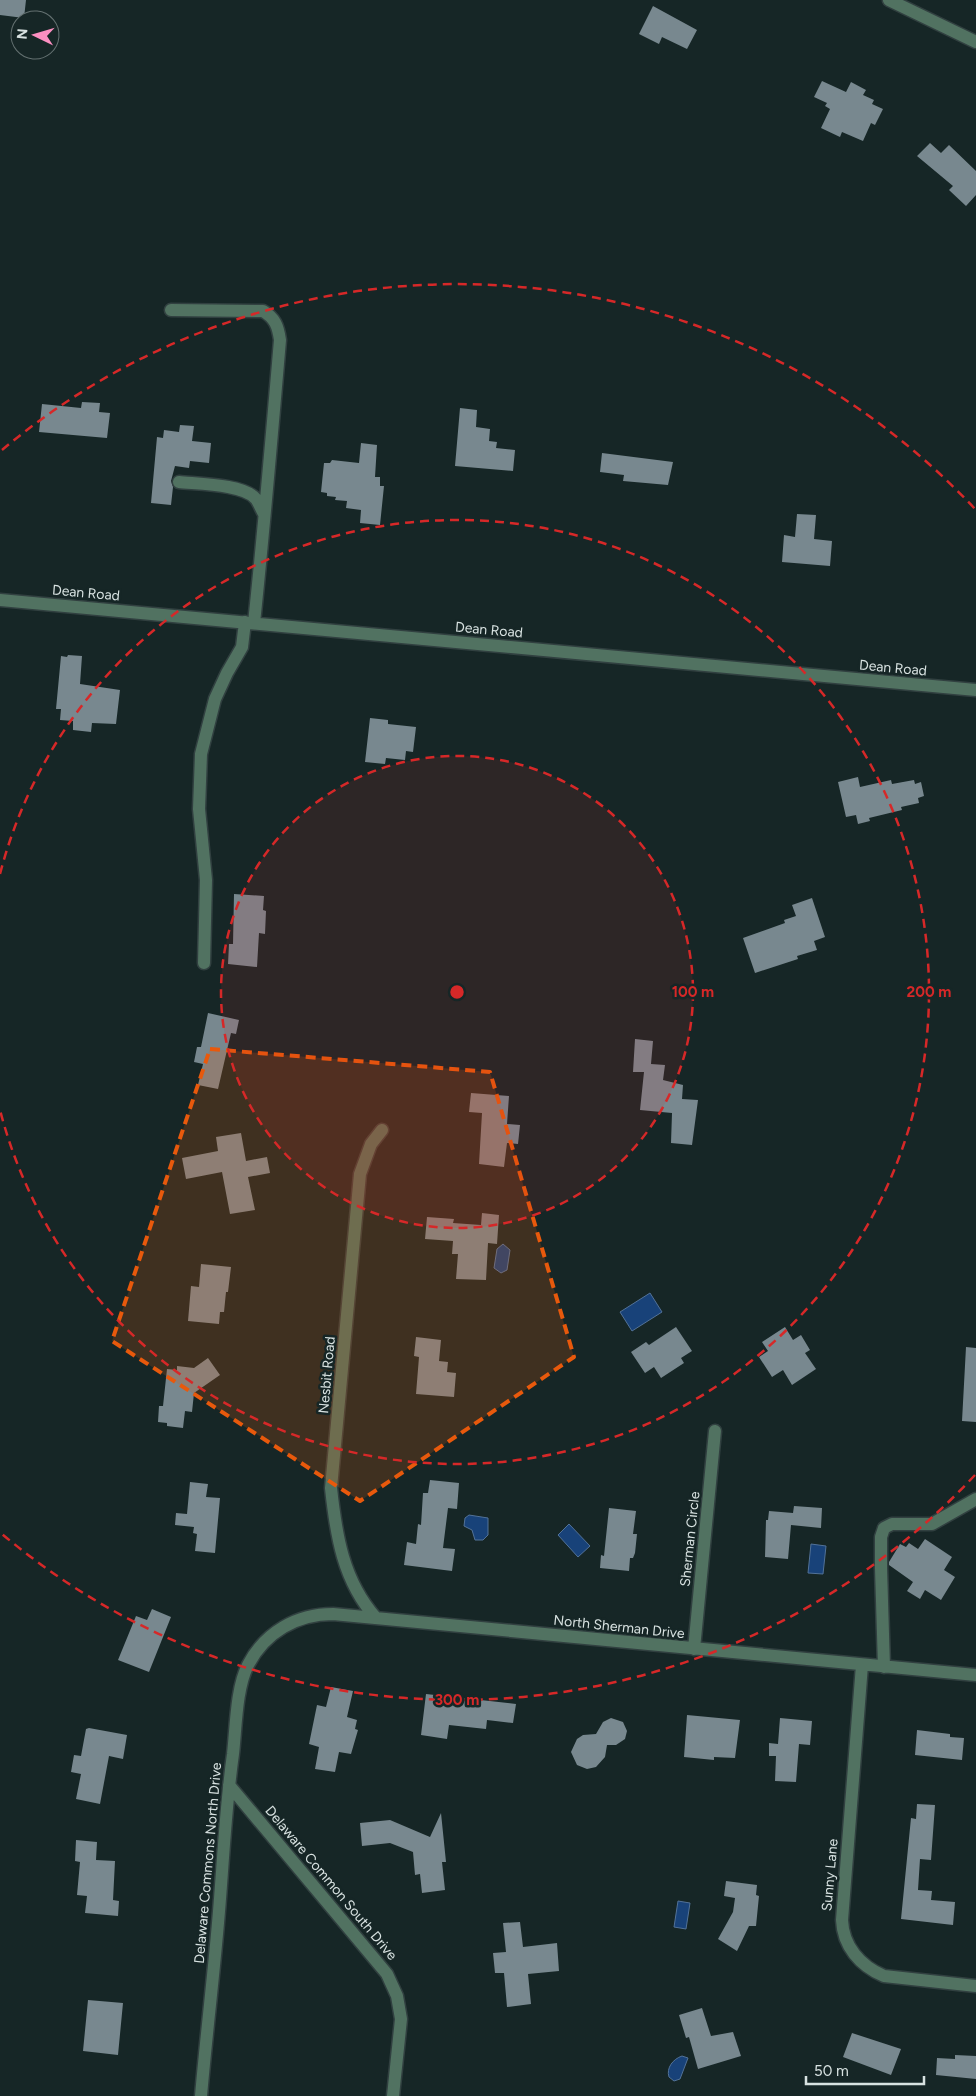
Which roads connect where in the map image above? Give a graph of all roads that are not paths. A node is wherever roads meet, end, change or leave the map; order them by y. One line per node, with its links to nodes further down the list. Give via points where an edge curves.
1 (889, 0): 2 (street)
2 (976, 42)
3 (171, 310): 5 (street, via 263,311 272,316 278,328 280,340 272,448)
4 (178, 482): 5 (street, via 246,492 256,498)
5 (264, 514): 7 (street)
6 (0, 600): 7 (street, Dean Road)
7 (250, 623): 8 (street, Dean Road); 9 (street, via 242,647 215,699 201,754 199,809 206,880)
8 (976, 690)
9 (204, 963)
10 (382, 1130): 13 (street, Nesbit Road, via 371,1144 360,1174 331,1488 334,1524 344,1560 362,1600)
11 (715, 1431): 15 (street, Sherman Circle)
12 (976, 1499): 17 (street, via 932,1524 892,1524 884,1528 881,1560)
13 (376, 1618): 14 (street, North Sherman Drive, via 334,1614 311,1616 290,1623); 15 (street, North Sherman Drive)
14 (266, 1640): 19 (street, Delaware Commons North Drive, via 248,1664 241,1685)
15 (694, 1650): 16 (street, North Sherman Drive)
16 (862, 1665): 17 (street, North Sherman Drive); 20 (street, Sunny Lane, via 842,1920 844,1935 854,1954 870,1970 884,1976)
17 (884, 1667): 18 (street, North Sherman Drive)
18 (976, 1676)
19 (229, 1785): 21 (street, Delaware Commons North Drive); 22 (street, Delaware Common South Drive, via 387,1974 397,1996 401,2019)
20 (976, 1986)
21 (201, 2096)
22 (393, 2096)

